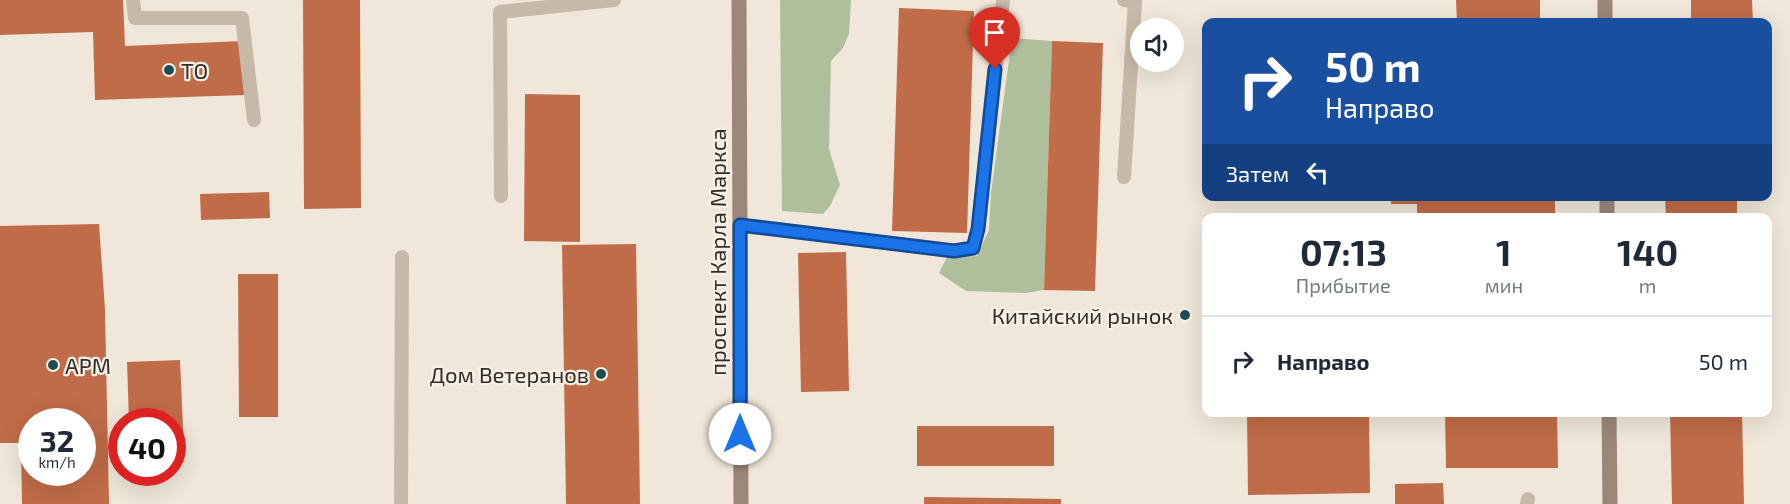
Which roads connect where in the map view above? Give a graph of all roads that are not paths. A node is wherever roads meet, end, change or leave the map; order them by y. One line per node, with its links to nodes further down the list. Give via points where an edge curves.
1 (133, 0): 8 (lane, via 135,18 242,18)
2 (614, 0): 10 (lane, via 500,12)
3 (739, 0): 11 (street, проспект Карла Маркса)
4 (1003, 0): 11 (lane, via 973,248 954,251)
5 (1124, 0): 9 (lane, via 1135,1)
6 (1605, 0): 7 (street)
7 (1605, 18)
8 (254, 120)
9 (1124, 177)
10 (501, 196)
11 (740, 225): 15 (street, проспект Карла Маркса)
12 (402, 257): 14 (lane)
13 (1609, 417): 16 (street)
14 (400, 504)
15 (741, 504)
16 (1610, 504)

